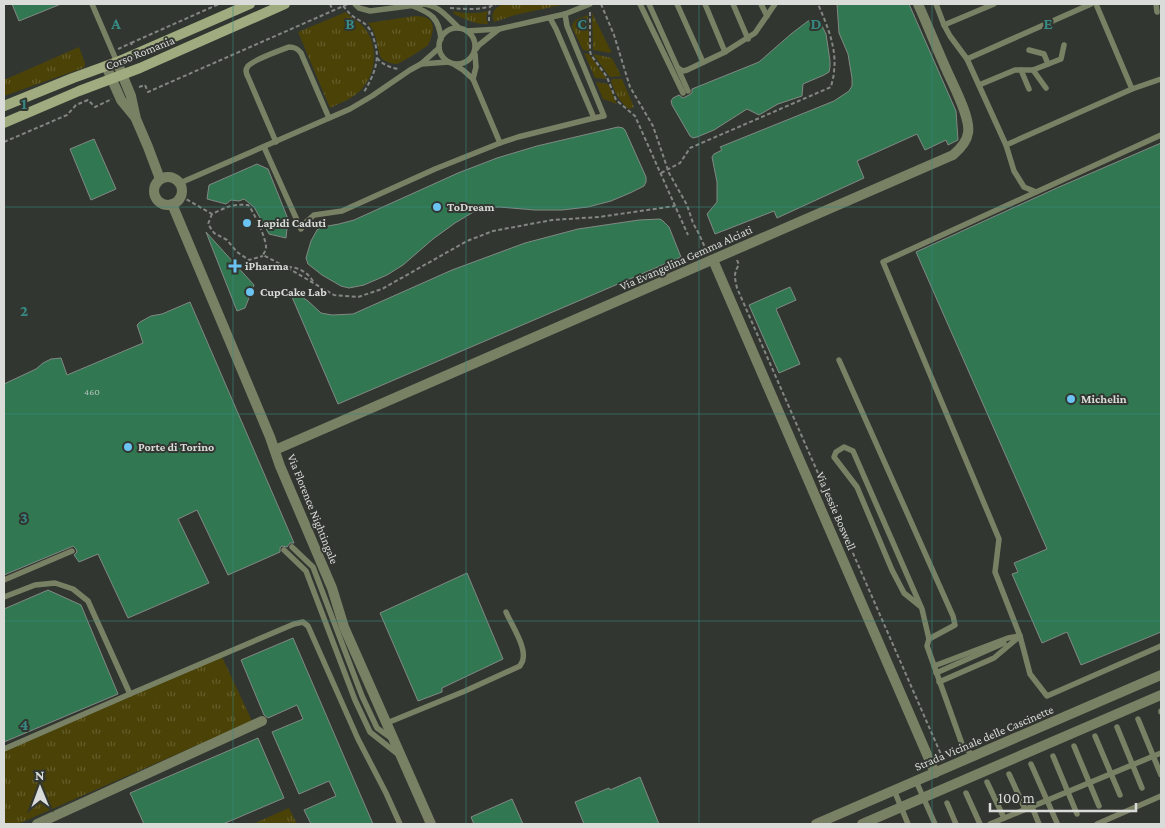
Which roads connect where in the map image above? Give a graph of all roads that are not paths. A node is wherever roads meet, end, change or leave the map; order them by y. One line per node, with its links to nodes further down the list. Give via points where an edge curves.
1 (92, 4): 36 (lane)
2 (250, 4): 36 (main road, Corso Romania)
3 (285, 4): 45 (main road, Corso Romania)
4 (355, 4): 19 (lane, via 370,11)
5 (590, 4): 21 (lane)
6 (640, 4): 42 (lane, via 685,92)
7 (650, 4): 42 (lane)
8 (677, 4): 37 (lane)
9 (705, 4): 34 (lane)
10 (733, 4): 28 (lane)
11 (761, 4): 22 (lane)
12 (775, 4): 22 (lane)
13 (918, 4): 69 (street, Via Evangelina Gemma Alciati, via 966,116 968,134 958,152)
14 (936, 4): 24 (lane)
15 (994, 4): 24 (lane)
16 (1091, 4): 35 (lane)
17 (1096, 4): 52 (lane)
18 (1156, 4): 20 (lane)
19 (413, 6): 25 (lane, via 424,4 434,7); 29 (lane, via 436,20)
20 (1157, 12)
21 (565, 14): 23 (lane); 55 (lane, via 604,116)
22 (767, 16): 28 (lane)
23 (550, 18): 26 (lane); 55 (lane)
24 (944, 25): 35 (lane)
25 (459, 28): 27 (lane); 29 (lane, via 446,32)
26 (499, 30): 27 (lane); 33 (lane, via 479,44)
27 (467, 31): 33 (lane, via 474,38)
28 (748, 38): 34 (lane)
29 (441, 39): 31 (lane)
30 (1064, 45): 40 (lane, via 1061,59)
31 (439, 48): 38 (lane); 39 (lane)
32 (1029, 50): 40 (lane, via 1044,54)
33 (475, 51): 38 (lane, via 465,63); 48 (lane)
34 (725, 52): 37 (lane)
35 (967, 58): 49 (lane)
36 (117, 62): 41 (main road, Corso Romania); 45 (street)
37 (703, 62): 42 (lane, via 683,71)
38 (451, 63): 39 (lane); 48 (lane)
39 (421, 64): 54 (lane, via 372,96)
40 (1048, 64): 44 (lane)
41 (106, 66): 47 (street); 53 (main road, Corso Romania)
42 (678, 68)
43 (1021, 70): 44 (lane); 49 (lane); 51 (lane)
44 (1033, 70): 50 (lane)
45 (123, 74): 47 (main road, Corso Romania); 56 (street)
46 (1161, 78): 52 (lane)
47 (111, 79): 56 (street, via 121,100); 57 (main road, Corso Romania)
48 (473, 79): 60 (lane)
49 (979, 85): 61 (lane)
50 (1046, 88)
51 (1029, 89)
52 (1132, 89): 61 (lane)
53 (4, 106)
54 (329, 118): 59 (lane); 59 (lane, via 298,49 289,47 252,63 246,73)
55 (594, 118): 60 (lane)
56 (136, 119): 63 (street)
57 (4, 123)
58 (1161, 135): 66 (lane)
59 (276, 142): 62 (lane)
60 (500, 143): 62 (lane, via 342,211 314,214 301,229)
61 (1006, 145): 65 (lane, via 1014,171)
62 (264, 147): 64 (lane)
63 (160, 179): 64 (street, via 174,178); 68 (street, via 155,184 154,194 163,204)
64 (180, 184): 68 (street, via 181,196)
65 (1024, 187): 66 (lane); 67 (lane)
66 (1036, 192): 67 (lane)
67 (1017, 201): 79 (lane, via 883,262 999,539 995,572)
68 (172, 204): 71 (street, Via Florence Nightingale)
69 (712, 260): 71 (street, Via Evangelina Gemma Alciati); 103 (street, Via Jessie Boswell)
70 (839, 360): 80 (lane, via 953,616 955,625)
71 (276, 450): 90 (street, Via Florence Nightingale, via 332,588 344,627)
72 (292, 547): 93 (lane, via 313,568 377,728)
73 (284, 550): 97 (lane, via 306,571 370,732)
74 (72, 551): 75 (lane)
75 (4, 580)
76 (4, 597): 86 (lane, via 35,585 55,583 73,589 88,601)
77 (920, 606): 77 (lane, via 853,451 844,447 834,457 856,487 904,593); 80 (lane)
78 (506, 612): 90 (lane, via 521,644 523,660 520,666)
79 (1020, 636): 81 (lane, via 1030,674 1047,696); 82 (lane); 83 (lane); 85 (lane, via 994,658)
80 (929, 639): 82 (lane, via 927,646)
81 (1161, 646)
82 (934, 666): 83 (lane)
83 (936, 674): 85 (lane)
84 (1161, 675): 98 (street, Strada Vicinale delle Cascinette)
85 (940, 682): 98 (lane, via 962,744)
86 (130, 694): 95 (lane); 129 (lane, via 303,622 308,626)
87 (1161, 695): 116 (street)
88 (1138, 719): 100 (lane)
89 (262, 721): 128 (street)
90 (387, 723): 93 (street, Via Florence Nightingale)
91 (1117, 727): 102 (lane)
92 (1096, 736): 105 (lane)
93 (394, 740): 97 (street, Via Florence Nightingale)
94 (1074, 746): 109 (lane)
95 (4, 749)
96 (1161, 753): 100 (lane)
97 (401, 756): 130 (street, Via Florence Nightingale)
98 (973, 756): 103 (street, Strada Vicinale delle Cascinette)
99 (1053, 756): 112 (lane)
100 (1154, 756): 102 (lane); 106 (lane)
101 (1031, 764): 117 (lane)
102 (1132, 765): 105 (lane); 110 (lane)
103 (935, 773): 107 (street, Strada Vicinale delle Cascinette)
104 (1009, 774): 122 (lane)
105 (1111, 774): 109 (lane); 114 (lane)
106 (1161, 775)
107 (916, 781): 111 (street, Strada Vicinale delle Cascinette); 116 (lane)
108 (987, 782): 124 (lane)
109 (1090, 783): 112 (lane); 119 (lane)
110 (1142, 788)
111 (894, 790): 120 (lane); 125 (street, Strada Vicinale delle Cascinette)
112 (1068, 792): 117 (lane); 123 (lane)
113 (966, 793): 136 (lane)
114 (1120, 795)
115 (1161, 796): 139 (lane)
116 (923, 798): 120 (street); 134 (lane)
117 (1046, 801): 121 (lane); 127 (lane)
118 (947, 803): 135 (lane)
119 (1099, 806)
120 (901, 807): 126 (street); 133 (lane)
121 (1032, 807): 122 (lane); 138 (lane)
122 (1025, 809): 124 (lane)
123 (1077, 814)
124 (1004, 818): 137 (lane)
125 (841, 819): 131 (street, Strada Vicinale delle Cascinette)
126 (880, 820): 132 (street)
127 (1057, 823)
128 (36, 824)
129 (400, 824)
130 (431, 824)
131 (816, 824)
132 (862, 824)
133 (908, 824)
134 (935, 824)
135 (956, 824)
136 (980, 824)
137 (990, 824)
138 (1039, 824)
139 (1097, 824)

